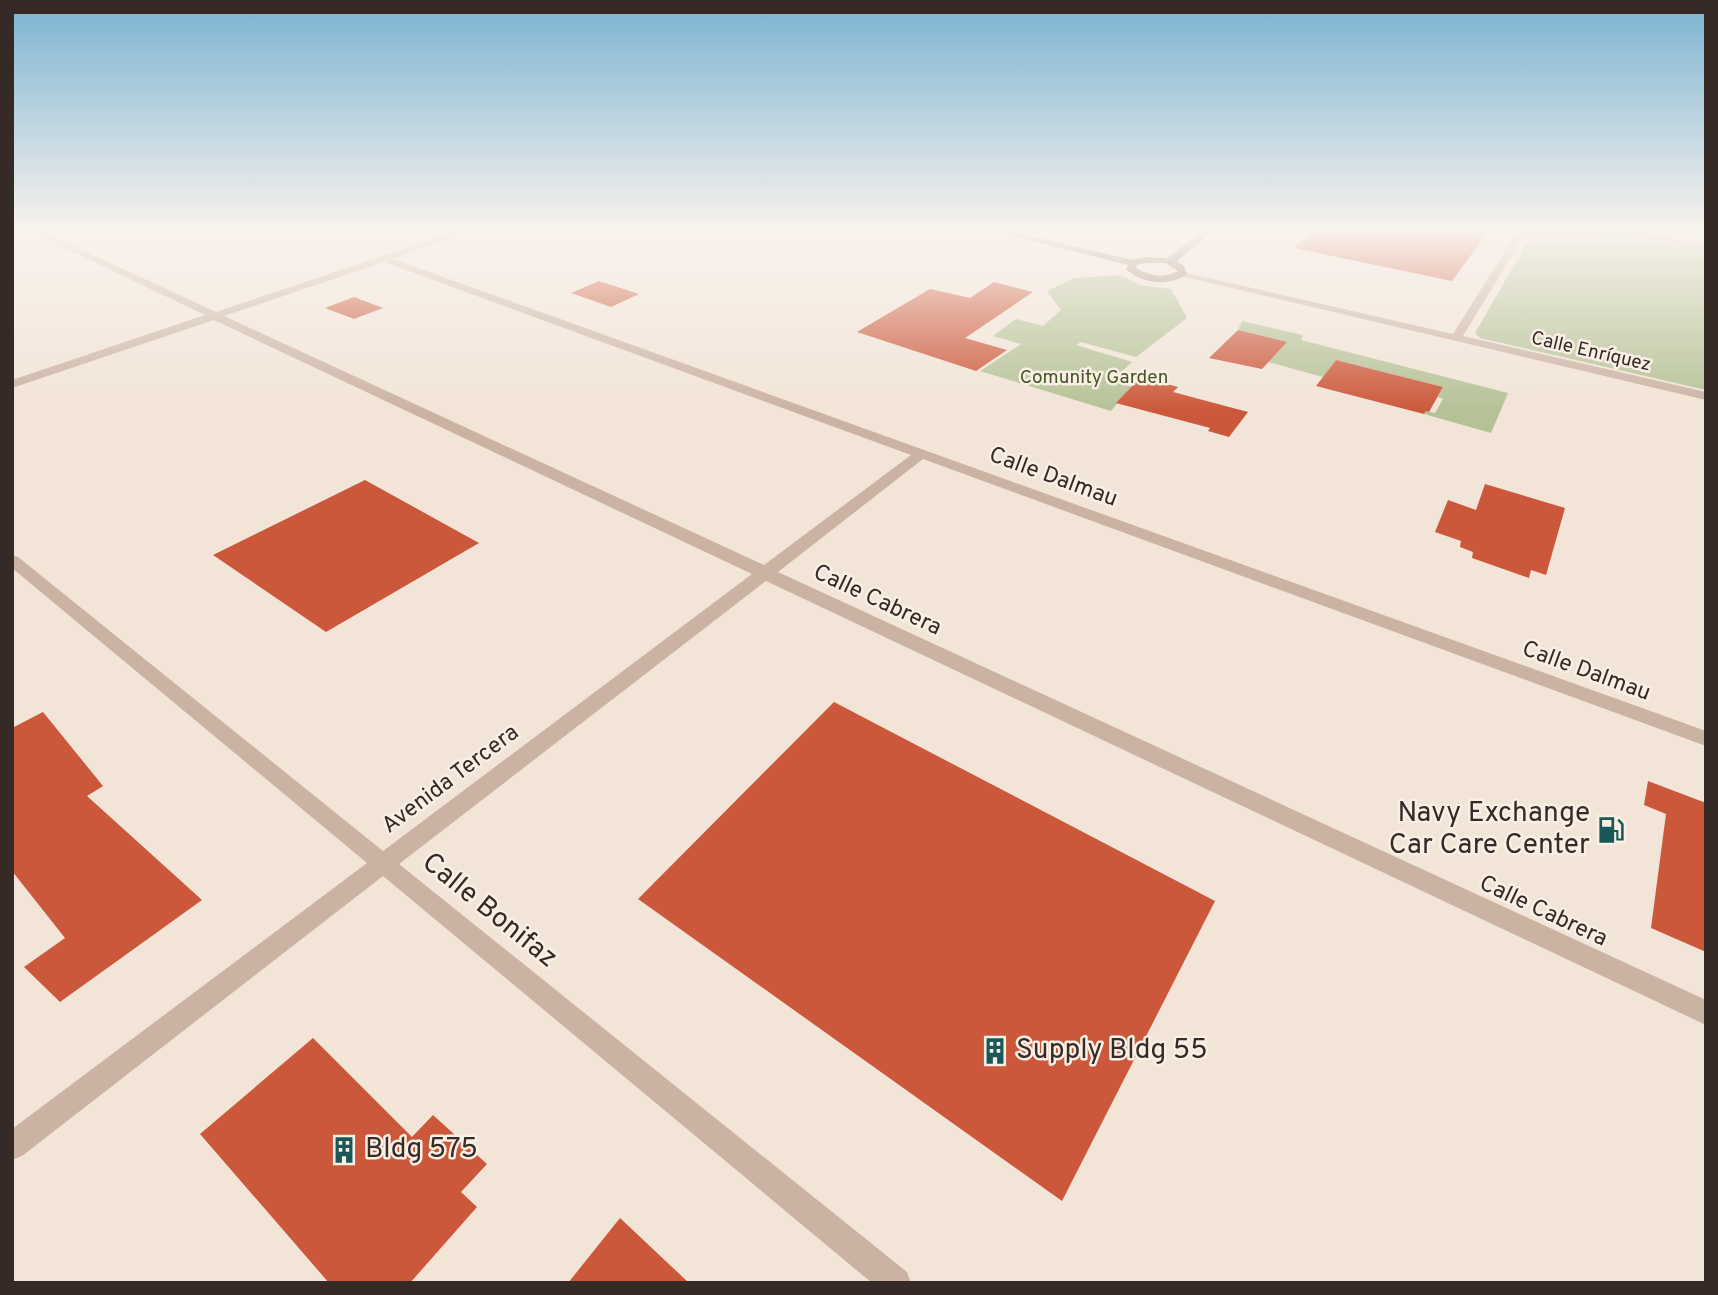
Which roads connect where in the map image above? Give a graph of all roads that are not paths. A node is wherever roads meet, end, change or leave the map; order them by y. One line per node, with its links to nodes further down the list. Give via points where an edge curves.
1 (158, 289): 6 (street, Calle Cabrera)
2 (293, 289): 6 (street)
3 (468, 289): 10 (street, Calle Dalmau)
4 (1245, 289): 7 (street, Calle Enríquez)
5 (1486, 289): 7 (street)
6 (214, 316): 8 (street); 12 (street, Calle Cabrera)
7 (1456, 338): 9 (street, Calle Enríquez)
8 (12, 384)
9 (1706, 396)
10 (921, 454): 12 (street, Avenida Tercera); 13 (street, Calle Dalmau)
11 (17, 570): 14 (street, Calle Bonifaz)
12 (764, 573): 14 (street, Avenida Tercera); 15 (street, Calle Cabrera)
13 (1706, 739)
14 (383, 863): 16 (street, Avenida Tercera); 17 (street, Calle Bonifaz)
15 (1706, 1013)
16 (12, 1146)
17 (896, 1283)

